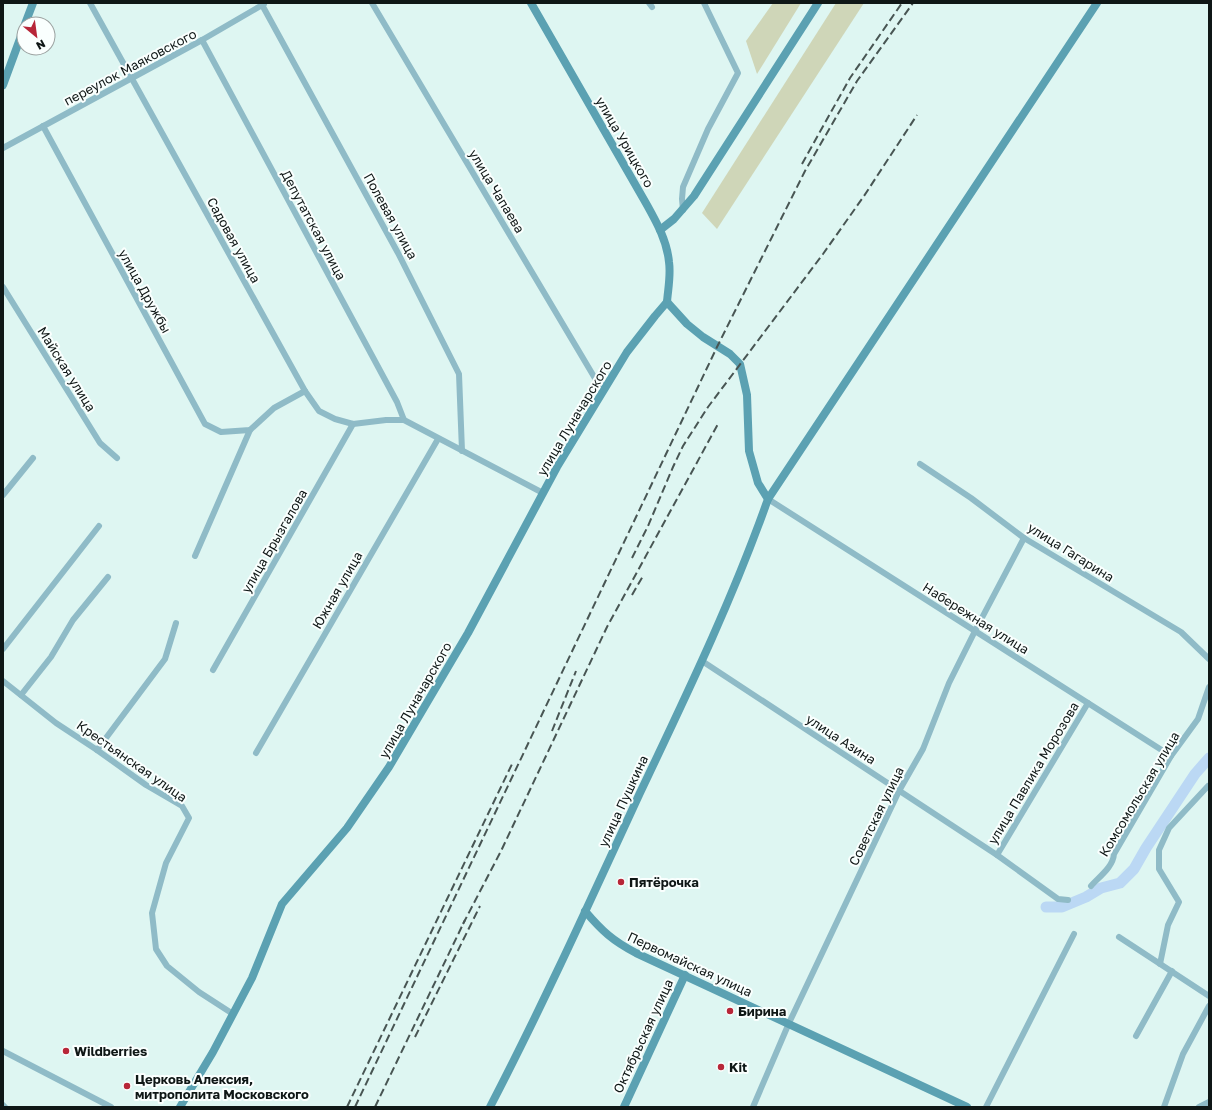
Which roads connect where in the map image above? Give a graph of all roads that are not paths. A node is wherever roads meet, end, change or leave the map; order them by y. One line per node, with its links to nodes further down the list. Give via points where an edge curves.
1 (33, 3): 9 (street)
2 (90, 3): 13 (street, Садовая улица)
3 (372, 3): 21 (street, улица Чапаева, via 596,380)
4 (531, 3): 18 (street, улица Урицкого)
5 (704, 3): 17 (street, via 738,73 708,128 683,187)
6 (818, 3): 17 (street)
7 (1097, 3): 33 (street, улица Пушкина)
8 (263, 4): 10 (street, переулок Маяковского); 27 (street, Полевая улица, via 398,253 459,374)
9 (28, 16)
10 (202, 40): 13 (street, переулок Маяковского); 23 (street, Депутатская улица, via 397,402)
11 (16, 48): 12 (street)
12 (5, 75): 14 (street)
13 (132, 79): 15 (street, переулок Маяковского); 22 (street, Садовая улица)
14 (3, 85)
15 (43, 126): 16 (street, переулок Маяковского); 25 (street, улица Дружбы, via 206,424 221,432)
16 (3, 148)
17 (683, 210): 18 (street)
18 (660, 230): 20 (street, улица Урицкого, via 670,263)
19 (3, 287): 29 (street, Майская улица, via 100,443)
20 (668, 302): 21 (street, улица Луначарского, via 627,352); 33 (street, via 687,324 740,364 747,395 749,451 758,483)
21 (606, 388): 31 (street, улица Луначарского)
22 (305, 391): 24 (street, Садовая улица, via 319,411); 25 (street, via 274,408)
23 (404, 420): 24 (street, Садовая улица); 26 (street)
24 (353, 424): 43 (street, улица Брызгалова)
25 (250, 430): 36 (street)
26 (438, 439): 27 (street); 49 (street, Южная улица)
27 (462, 451): 31 (street)
28 (32, 458): 32 (street)
29 (117, 458)
30 (920, 464): 35 (street, улица Гагарина)
31 (543, 493): 64 (street, улица Луначарского, via 468,633 389,767 347,828 282,904 252,978)
32 (3, 495)
33 (768, 499): 39 (street, Набережная улица); 42 (street, улица Пушкина, via 749,552)
34 (99, 526): 40 (street)
35 (1024, 538): 39 (street, Советская улица); 41 (street, улица Гагарина, via 1181,632)
36 (195, 556)
37 (108, 577): 46 (street, via 73,620 51,658)
38 (176, 623): 48 (street, via 165,659)
39 (975, 631): 47 (street, Набережная улица); 52 (street, Советская улица, via 923,749)
40 (3, 649)
41 (1209, 659)
42 (702, 661): 52 (street, улица Азина); 56 (street, улица Пушкина)
43 (213, 670)
44 (3, 681): 46 (street, Крестьянская улица)
45 (1209, 687): 50 (street, Комсомольская улица, via 1198,719)
46 (21, 695): 48 (street, Крестьянская улица, via 56,723)
47 (1088, 703): 50 (street, Набережная улица); 53 (street, улица Павлика Морозова)
48 (97, 750): 64 (street, Крестьянская улица, via 146,785 182,806 189,818 166,863 152,913 156,949 167,966 199,992)
49 (256, 753)
50 (1171, 756): 54 (street, Комсомольская улица, via 1114,854 1114,860)
51 (1208, 786): 59 (street, via 1169,828 1159,850 1159,870 1179,902 1168,926)
52 (899, 791): 53 (street, улица Азина); 65 (street, Советская улица)
53 (997, 855): 55 (street, улица Азина, via 1058,899)
54 (1091, 886)
55 (1068, 900)
56 (585, 910): 61 (street, Первомайская улица, via 605,933 620,945); 71 (street, улица Пушкина)
57 (1074, 934): 75 (street)
58 (1119, 937): 59 (street)
59 (1160, 964): 60 (street)
60 (1172, 971): 62 (street); 66 (street)
61 (685, 975): 65 (street, Первомайская улица); 72 (street, Октябрьская улица)
62 (1209, 996)
63 (1209, 1006): 76 (street, via 1183,1054)
64 (233, 1014): 70 (street, улица Луначарского)
65 (789, 1023): 73 (street, Советская улица); 74 (street, Первомайская улица)
66 (1136, 1036)
67 (3, 1051): 69 (street)
68 (1209, 1102): 77 (street)
69 (111, 1107)
70 (180, 1107)
71 (490, 1107)
72 (624, 1107)
73 (753, 1107)
74 (967, 1107)
75 (986, 1107)
76 (1164, 1107)
77 (1199, 1107)

